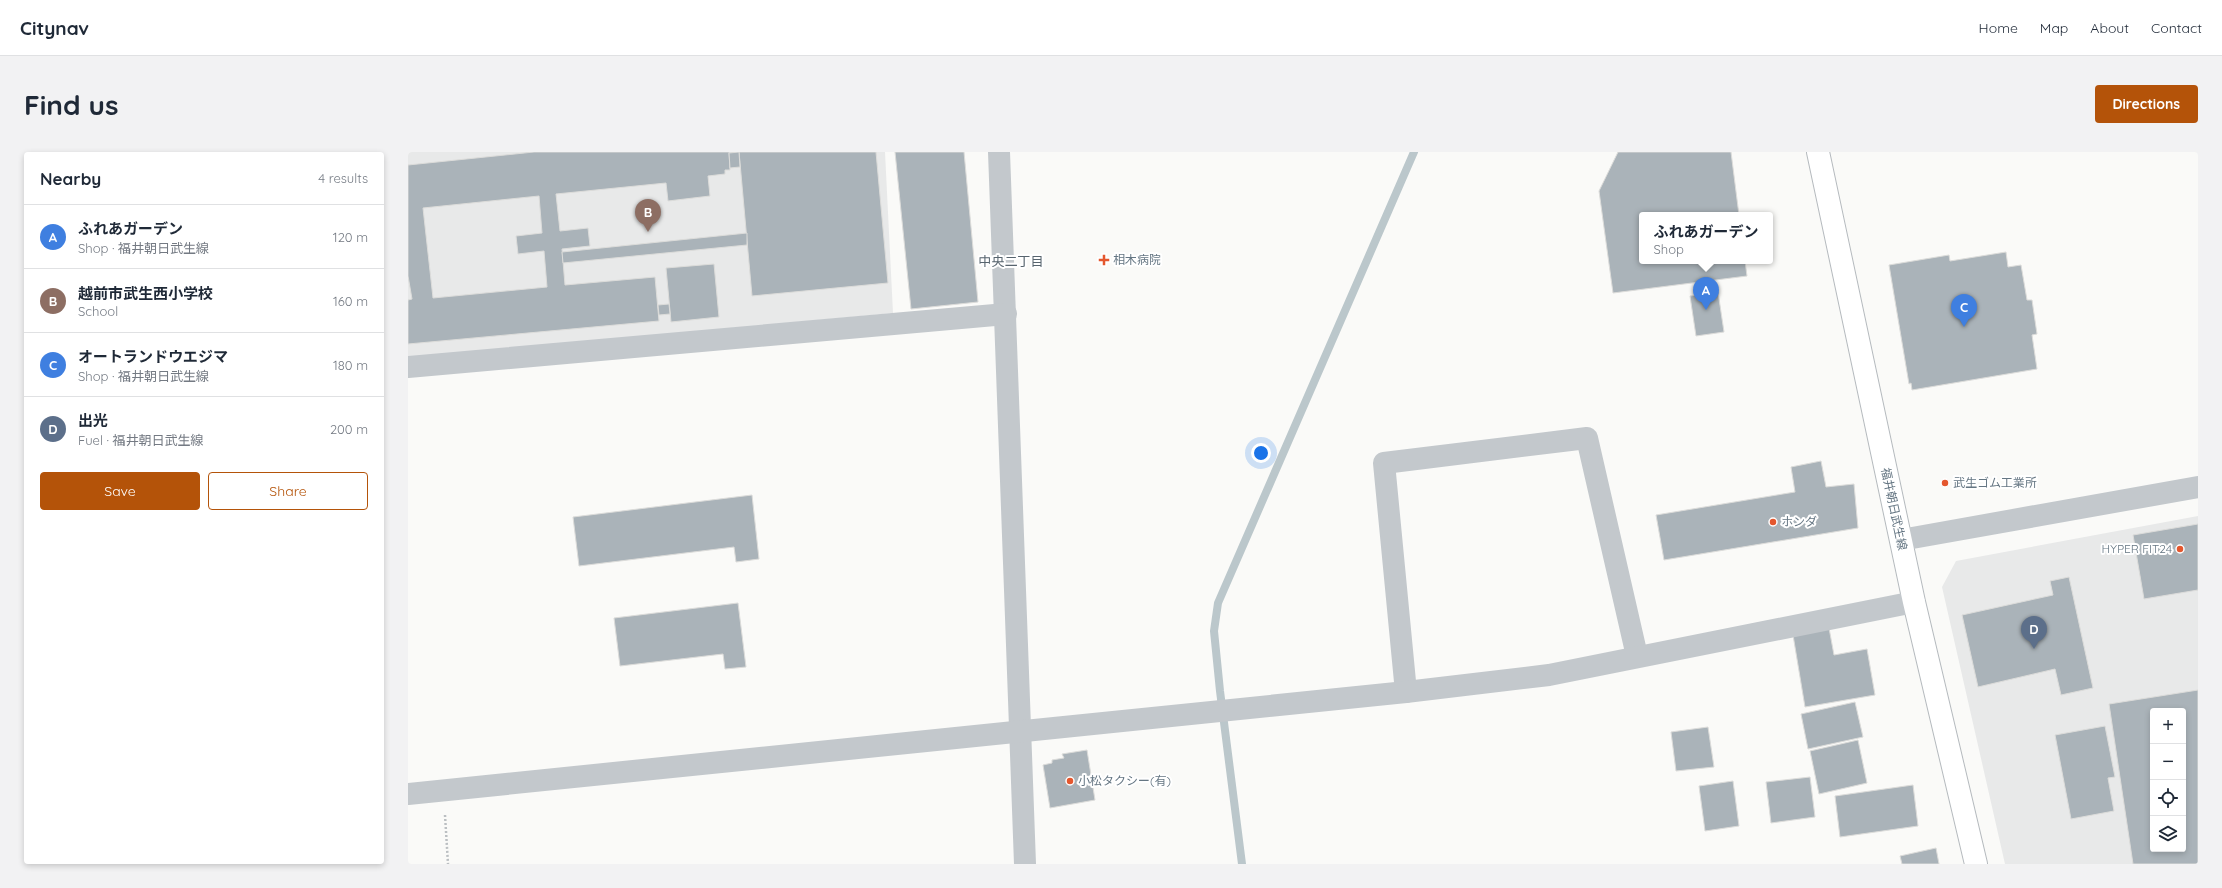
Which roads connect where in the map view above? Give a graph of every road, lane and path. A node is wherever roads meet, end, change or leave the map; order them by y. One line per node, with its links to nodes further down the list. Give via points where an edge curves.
1 (999, 152): 3 (street)
2 (1818, 152): 6 (main road, 福井朝日武生線)
3 (1006, 314): 4 (street); 10 (street)
4 (408, 367)
5 (2198, 487): 6 (street)
6 (1900, 540): 7 (main road, 福井朝日武生線)
7 (1914, 602): 8 (street); 15 (main road, 福井朝日武生線)
8 (1636, 656): 9 (street, via 1549,675); 9 (street, via 1587,438 1384,463)
9 (1406, 692): 10 (street)
10 (1019, 730): 11 (street); 14 (street)
11 (443, 790): 12 (street); 13 (path)
12 (408, 794)
13 (448, 864)
14 (1025, 864)
15 (1976, 864)

